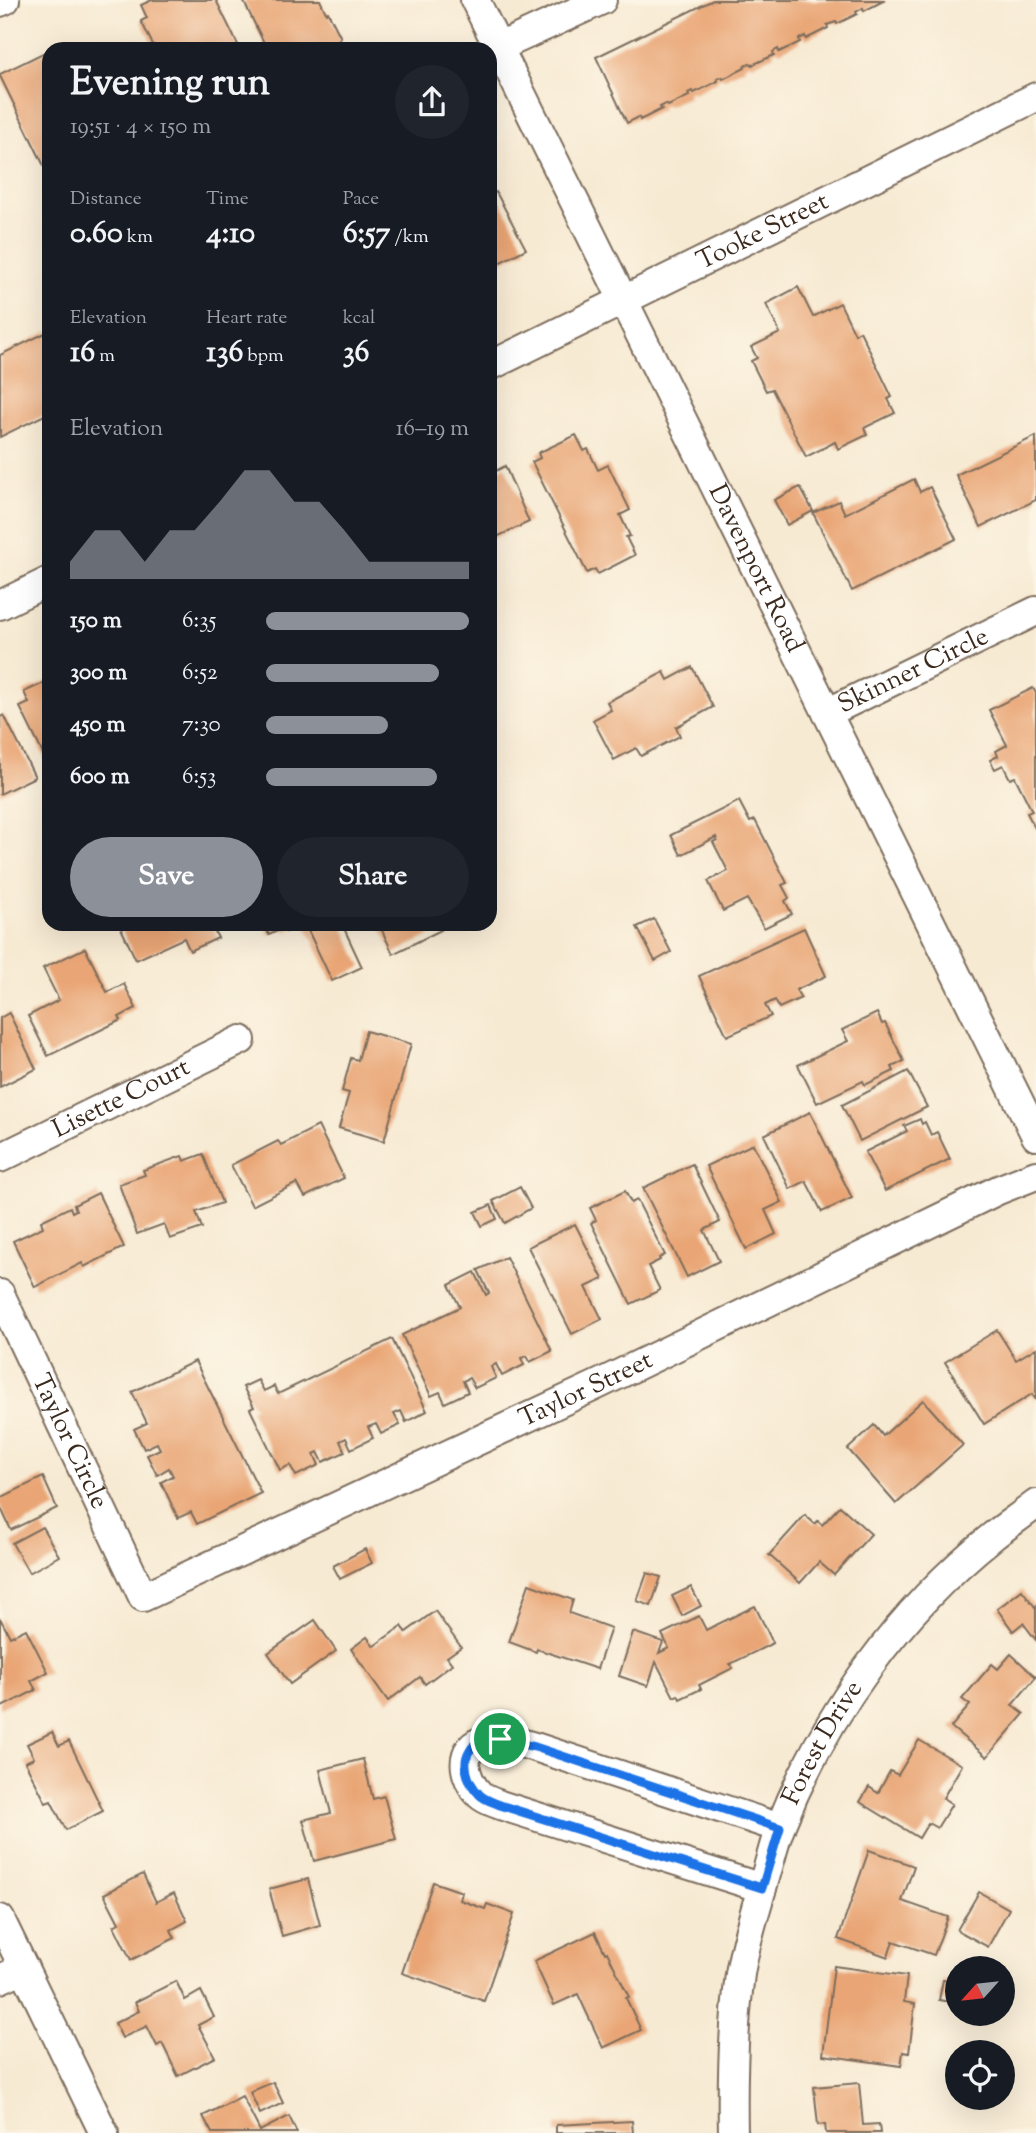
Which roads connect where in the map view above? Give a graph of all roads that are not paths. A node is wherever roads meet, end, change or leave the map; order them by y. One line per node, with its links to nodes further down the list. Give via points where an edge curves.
1 (5, 0): 4 (street)
2 (475, 0): 5 (street, Davenport Road)
3 (602, 0): 7 (street)
4 (0, 2)
5 (496, 42)
6 (497, 43): 7 (street, Davenport Road)
7 (499, 47): 9 (street, Davenport Road)
8 (1036, 97): 9 (street, Tooke Street)
9 (624, 300): 10 (street, Tooke Street); 14 (street, Davenport Road)
10 (497, 363)
11 (42, 584): 12 (street)
12 (0, 605)
13 (1036, 611): 14 (street, Skinner Circle)
14 (827, 713): 16 (street, Davenport Road)
15 (241, 1040): 17 (street, Lisette Court)
16 (1036, 1136)
17 (0, 1158)
18 (1036, 1175): 21 (street, Taylor Street, via 144,1597)
19 (0, 1294): 21 (street, Taylor Circle)
20 (1036, 1504): 22 (street, Forest Drive, via 947,1577 872,1663 828,1728)
21 (139, 1587)
22 (780, 1828): 23 (street, Forest Drive); 23 (street, via 535,1747 484,1740 466,1756 471,1784 482,1797)
23 (762, 1888): 27 (street, Forest Drive, via 740,1974 732,2070)
24 (0, 1919): 25 (street)
25 (12, 1974): 26 (street)
26 (104, 2133)
27 (733, 2133)

